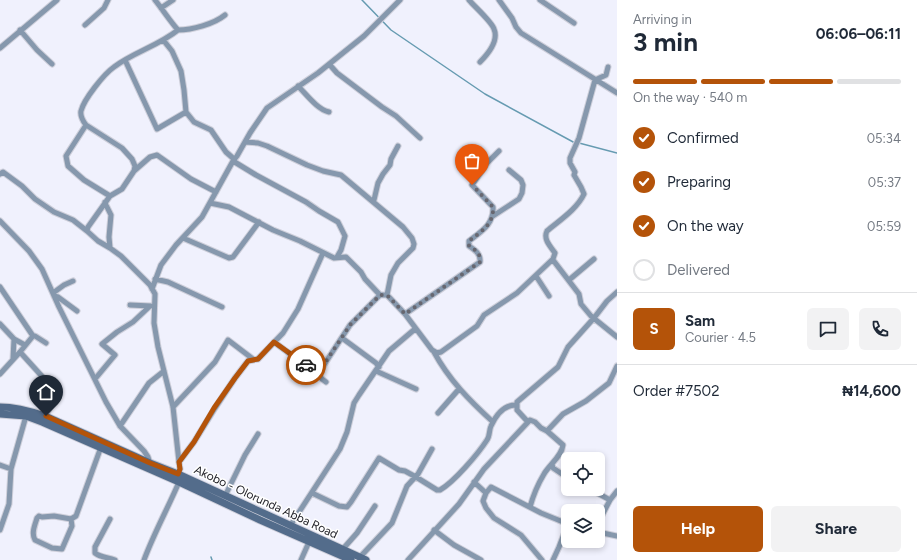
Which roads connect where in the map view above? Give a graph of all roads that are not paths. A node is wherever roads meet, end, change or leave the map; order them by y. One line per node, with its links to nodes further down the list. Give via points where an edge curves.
1 (108, 0): 12 (street, via 104,8)
2 (155, 0): 9 (street)
3 (173, 0): 9 (street)
4 (400, 0): 20 (street, via 364,36)
5 (470, 0): 18 (street, via 494,29 495,39 491,49)
6 (499, 0): 22 (street, via 521,33)
7 (540, 0): 11 (street)
8 (55, 1): 13 (street)
9 (161, 8): 14 (street)
10 (226, 15): 14 (street, via 189,30)
11 (574, 23)
12 (85, 24)
13 (20, 30): 16 (street); 19 (street)
14 (178, 30): 15 (street)
15 (164, 41): 17 (street); 25 (street, via 172,51 181,71)
16 (0, 48)
17 (125, 60): 25 (street, via 157,129); 27 (street, via 113,68 88,97 81,112)
18 (480, 62)
19 (52, 64)
20 (329, 64): 23 (street); 28 (street)
21 (608, 67): 22 (street, via 606,75)
22 (595, 80): 24 (street); 50 (street, via 579,138 570,158 574,175 584,194 573,208 547,231 546,240 555,253)
23 (298, 86): 26 (street); 29 (street, via 267,108)
24 (617, 93)
25 (186, 112): 32 (street, via 194,122 211,130)
26 (329, 112)
27 (86, 125): 34 (street, via 122,148 134,162); 37 (street, via 66,156 68,166 84,180)
28 (420, 138)
29 (245, 142): 32 (street); 38 (street, via 267,146 307,165 341,175)
30 (398, 146): 38 (street, via 378,183)
31 (499, 151): 41 (street, via 472,185 493,207)
32 (233, 160): 36 (street); 48 (street, via 338,222 345,236)
33 (508, 170): 41 (street, via 521,180 522,193 519,199)
34 (134, 171): 36 (street, via 150,157 157,155); 37 (street, via 122,189)
35 (0, 174): 44 (street, via 3,172 35,199 54,212 73,220)
36 (216, 192): 40 (street)
37 (110, 196): 39 (street)
38 (373, 200): 60 (street, via 403,227 414,244 392,274)
39 (105, 202): 44 (street); 46 (street, via 111,215)
40 (210, 203): 43 (street, via 229,207); 45 (street, via 199,222)
41 (493, 216): 66 (street, via 485,228 469,241 469,246 477,251 480,262)
42 (0, 221): 58 (street, via 37,261)
43 (259, 222): 45 (street, via 233,257 229,258); 47 (street)
44 (87, 231): 46 (street)
45 (183, 238): 53 (street, via 161,266)
46 (110, 248): 56 (street)
47 (323, 253): 48 (street); 74 (street, via 298,309)
48 (337, 257): 59 (street, via 346,258)
49 (594, 259): 54 (street)
50 (553, 260): 51 (street); 54 (street)
51 (536, 276): 61 (street); 78 (street, via 511,298 484,316 477,326 444,350)
52 (73, 280): 58 (street)
53 (155, 280): 56 (street); 64 (street, via 168,282)
54 (569, 280): 67 (street, via 579,294 581,304)
55 (0, 286): 70 (street)
56 (151, 287): 63 (street, via 155,294)
57 (617, 292): 67 (street)
58 (54, 295): 65 (street); 86 (street)
59 (380, 295): 60 (street); 72 (street, via 350,325)
60 (387, 295): 66 (street)
61 (548, 296)
62 (130, 305): 63 (street)
63 (151, 306): 83 (street); 86 (street, via 102,344 115,355)
64 (222, 307)
65 (77, 311)
66 (405, 314): 69 (street)
67 (594, 318): 71 (street); 90 (street, via 568,347 558,367 520,398)
68 (0, 324): 73 (street)
69 (415, 329): 78 (street); 82 (street, via 389,350)
70 (32, 336): 75 (street); 76 (street)
71 (617, 337)
72 (342, 338): 82 (street, via 376,363); 84 (street)
73 (14, 339): 76 (street); 79 (street)
74 (274, 342): 80 (street, via 258,359); 84 (street)
75 (46, 343)
76 (25, 345): 77 (street)
77 (20, 352): 79 (street); 96 (street, via 58,394)
78 (434, 352): 89 (street)
79 (13, 358): 85 (street)
80 (253, 359): 92 (street, via 228,340 215,362); 104 (street, via 248,361 235,378)
81 (617, 366): 100 (street, via 609,383 586,401 563,414)
82 (377, 369): 88 (street); 115 (street, via 354,403 340,449)
83 (164, 371): 92 (street); 99 (street, via 149,383)
84 (319, 372): 87 (street, via 319,376)
85 (0, 374)
86 (95, 379): 99 (street)
87 (326, 382)
88 (416, 389)
89 (459, 389): 93 (street); 97 (street)
90 (516, 405): 97 (street, via 508,406); 98 (street, via 517,410)
91 (0, 407): 96 (main road, Akobo - Olorunda Abba Road, via 13,407)
92 (173, 407): 104 (street)
93 (438, 413)
94 (0, 414): 95 (main road, Akobo - Olorunda Abba Road)
95 (26, 416): 102 (main road, Akobo - Olorunda Abba Road); 108 (street)
96 (46, 416): 105 (main road, Akobo - Olorunda Abba Road)
97 (493, 422): 110 (street, via 489,438 444,488 437,490)
98 (528, 422): 100 (street, via 532,421); 112 (street)
99 (120, 426): 105 (street, via 144,451)
100 (547, 431): 107 (street, via 563,445)
101 (258, 434): 116 (street)
102 (101, 447): 111 (main road, Akobo - Olorunda Abba Road); 123 (street, via 76,516)
103 (432, 449): 110 (street)
104 (179, 462): 111 (street)
105 (150, 463): 111 (main road, Akobo - Olorunda Abba Road)
106 (0, 465): 108 (street)
107 (551, 467): 109 (street); 120 (street, via 533,496)
108 (11, 469): 127 (street, via 9,504)
109 (561, 473)
110 (416, 477): 115 (street, via 379,458 347,507 339,506); 134 (street, via 407,486 392,523)
111 (179, 478): 116 (main road, Akobo - Olorunda Abba Road); 122 (main road, Akobo - Olorunda Abba Road); 136 (street)
112 (474, 482): 114 (street); 128 (street, via 459,504)
113 (617, 491): 118 (street)
114 (486, 492): 120 (street, via 491,487); 141 (street, via 483,501 494,518 521,535)
115 (312, 493): 126 (street)
116 (225, 496): 122 (main road, Akobo - Olorunda Abba Road)
117 (603, 496): 118 (street)
118 (610, 500): 121 (street)
119 (375, 506): 133 (street)
120 (530, 507): 125 (street)
121 (605, 510)
122 (261, 517): 126 (main road, Akobo - Olorunda Abba Road); 131 (main road, Akobo - Olorunda Abba Road)
123 (72, 518): 123 (street, via 39,516 35,523 33,538 52,548 62,549 72,526)
124 (110, 519): 135 (street, via 95,547 95,553)
125 (561, 521)
126 (290, 526): 133 (main road, Akobo - Olorunda Abba Road)
127 (0, 530)
128 (434, 530): 139 (street); 140 (street)
129 (605, 533): 130 (street)
130 (617, 536)
131 (309, 542): 137 (street); 138 (main road, Akobo - Olorunda Abba Road)
132 (561, 542): 142 (street)
133 (342, 550): 134 (main road, Akobo - Olorunda Abba Road)
134 (363, 559)
135 (115, 560)
136 (144, 560)
137 (301, 560)
138 (351, 560)
139 (408, 560)
140 (481, 560)
141 (542, 560)
142 (553, 560)

